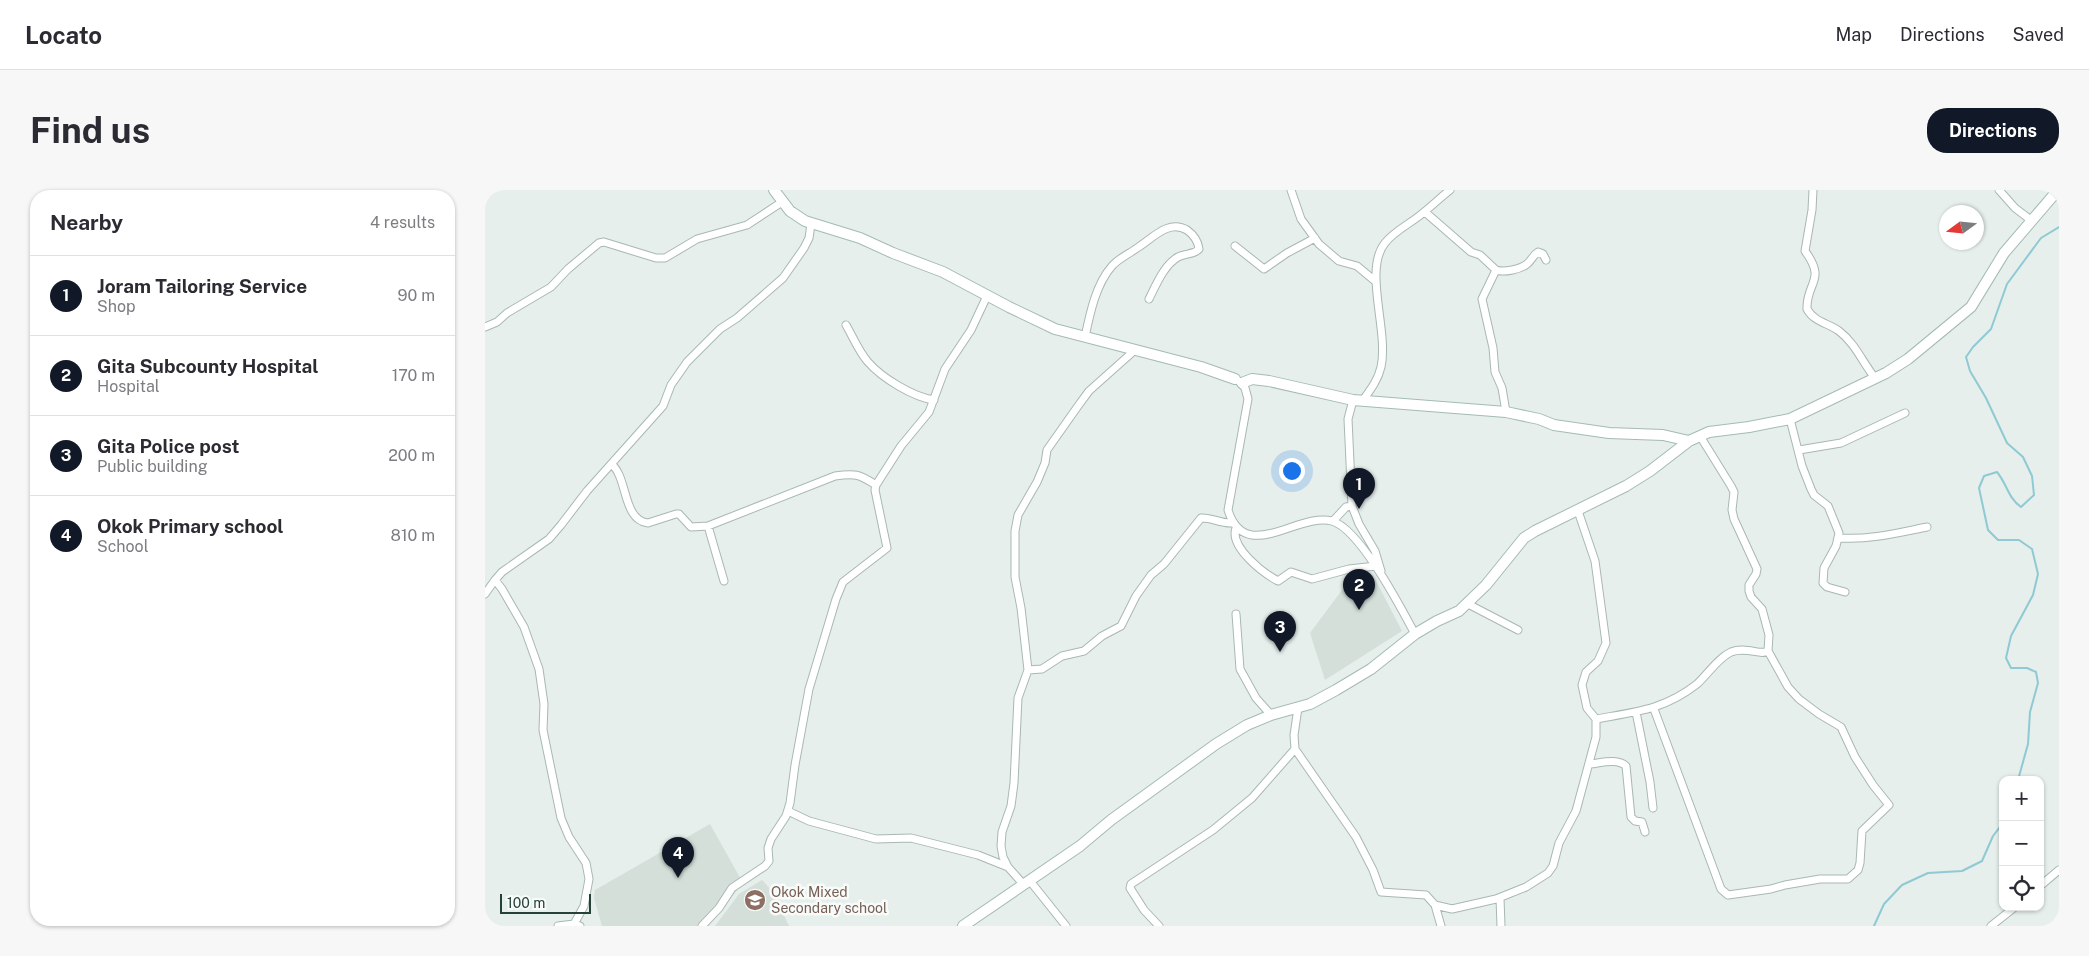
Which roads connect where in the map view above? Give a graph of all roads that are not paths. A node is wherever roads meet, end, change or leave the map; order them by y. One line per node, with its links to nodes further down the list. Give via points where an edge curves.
1 (774, 190): 7 (street)
2 (1291, 190): 11 (street, via 1301,218)
3 (1451, 190): 8 (street)
4 (1813, 190): 22 (street, via 1805,251 1816,274 1807,309 1812,316 1849,340)
5 (1999, 190): 9 (street)
6 (2059, 190): 9 (street)
7 (782, 202): 10 (street, via 797,217); 19 (street, via 747,225 697,239 665,258 599,243 551,287)
8 (1425, 212): 14 (street); 15 (street, via 1383,244 1376,260)
9 (2032, 221): 22 (street, via 2004,253 1971,307 1908,359)
10 (811, 224): 16 (street, via 860,238 943,272); 32 (street, via 804,248 783,278 720,329 687,362 671,385 663,406)
11 (1315, 238): 12 (street, via 1264,269); 15 (street, via 1339,261 1357,266)
12 (1235, 246)
13 (1546, 260): 14 (street, via 1538,252 1526,265)
14 (1496, 270): 26 (street, via 1481,299)
15 (1375, 281): 25 (street, via 1382,322 1382,366 1376,382)
16 (987, 296): 20 (street, via 1055,329); 24 (street, via 971,330 945,369)
17 (1149, 299): 20 (street, via 1169,264 1199,249 1193,234 1181,226 1160,231 1112,265 1096,297)
18 (846, 325): 24 (street, via 867,361 877,370 922,398)
19 (485, 327)
20 (1085, 337): 21 (street)
21 (1135, 350): 23 (street, via 1201,367); 52 (street, via 1089,391 1078,406 1047,450 1037,482 1018,515 1015,577)
22 (1875, 378): 28 (street)
23 (1239, 381): 25 (street, via 1269,381); 38 (street, via 1248,399 1228,510)
24 (934, 400): 33 (street, via 929,412 901,446)
25 (1358, 400): 26 (street); 34 (street, via 1348,419)
26 (1506, 412): 30 (street, via 1554,425)
27 (1905, 413): 31 (street, via 1841,443)
28 (1790, 419): 29 (street); 31 (street)
29 (1700, 436): 30 (street); 51 (street, via 1734,492 1734,519 1757,569 1749,584 1749,592 1762,610 1769,635)
30 (1689, 440): 35 (street, via 1650,471)
31 (1799, 450): 40 (street, via 1811,489 1828,506)
32 (611, 464): 37 (street, via 619,472 628,503 638,519 648,523 679,514 691,527); 43 (street, via 549,539)
33 (877, 485): 37 (street, via 853,473 835,476); 61 (street, via 875,490 887,548 843,582 836,599 809,689)
34 (1352, 506): 36 (street, via 1346,507); 42 (street, via 1375,551)
35 (1578, 511): 47 (street, via 1524,538); 57 (street, via 1595,561 1606,643 1598,661 1586,672 1582,685 1587,708)
36 (1333, 521): 38 (street, via 1308,522 1273,534 1247,534); 41 (street, via 1361,546)
37 (707, 526): 44 (street)
38 (1234, 526): 41 (street, via 1235,541 1242,550 1278,581 1291,572 1312,580 1349,569); 52 (street, via 1201,518 1164,564 1151,575 1121,626 1084,651 1062,656 1042,669)
39 (1927, 527): 40 (street, via 1889,536)
40 (1839, 538): 45 (street, via 1824,568 1823,583)
41 (1376, 566): 42 (street)
42 (1382, 576): 50 (street)
43 (495, 580): 46 (street); 70 (street, via 524,627 539,669 544,704 543,730 561,818 586,863 589,879)
44 (724, 581)
45 (1845, 592)
46 (485, 594)
47 (1468, 604): 49 (street); 50 (street)
48 (1236, 614): 56 (street, via 1240,669 1256,698)
49 (1518, 630)
50 (1415, 634): 53 (street, via 1371,669)
51 (1769, 652): 54 (street, via 1751,649 1730,653 1695,685); 54 (street, via 1788,687 1799,699 1841,727 1855,757 1889,805 1862,830 1858,870 1848,878 1820,879 1728,895 1721,889)
52 (1028, 670): 63 (street, via 1018,698 1014,783 1011,806 1002,832 1003,857)
53 (1298, 708): 56 (street); 58 (street)
54 (1654, 709): 55 (street)
55 (1636, 712): 57 (street); 60 (street)
56 (1271, 715): 65 (street, via 1216,744)
57 (1596, 719): 59 (street)
58 (1295, 749): 68 (street, via 1356,837 1381,892 1420,894 1430,898); 75 (street, via 1252,798 1213,830 1131,884 1134,895)
59 (1590, 764): 62 (street, via 1622,762 1626,766 1631,817 1642,822); 67 (street, via 1576,811 1559,843 1553,866 1526,887)
60 (1653, 808)
61 (788, 811): 63 (street, via 809,821 876,838 911,838 978,855); 72 (street, via 767,848 769,861 732,888)
62 (1645, 832)
63 (1008, 867): 65 (street)
64 (2059, 870): 66 (street)
65 (1027, 883): 73 (street); 74 (street)
66 (2044, 883)
67 (1500, 898): 68 (street, via 1452,909); 77 (street)
68 (1435, 905): 76 (street)
69 (2010, 911): 78 (street)
70 (577, 925): 71 (street)
71 (558, 926)
72 (702, 926)
73 (963, 926)
74 (1066, 926)
75 (1159, 926)
76 (1441, 926)
77 (1501, 926)
78 (1991, 926)

